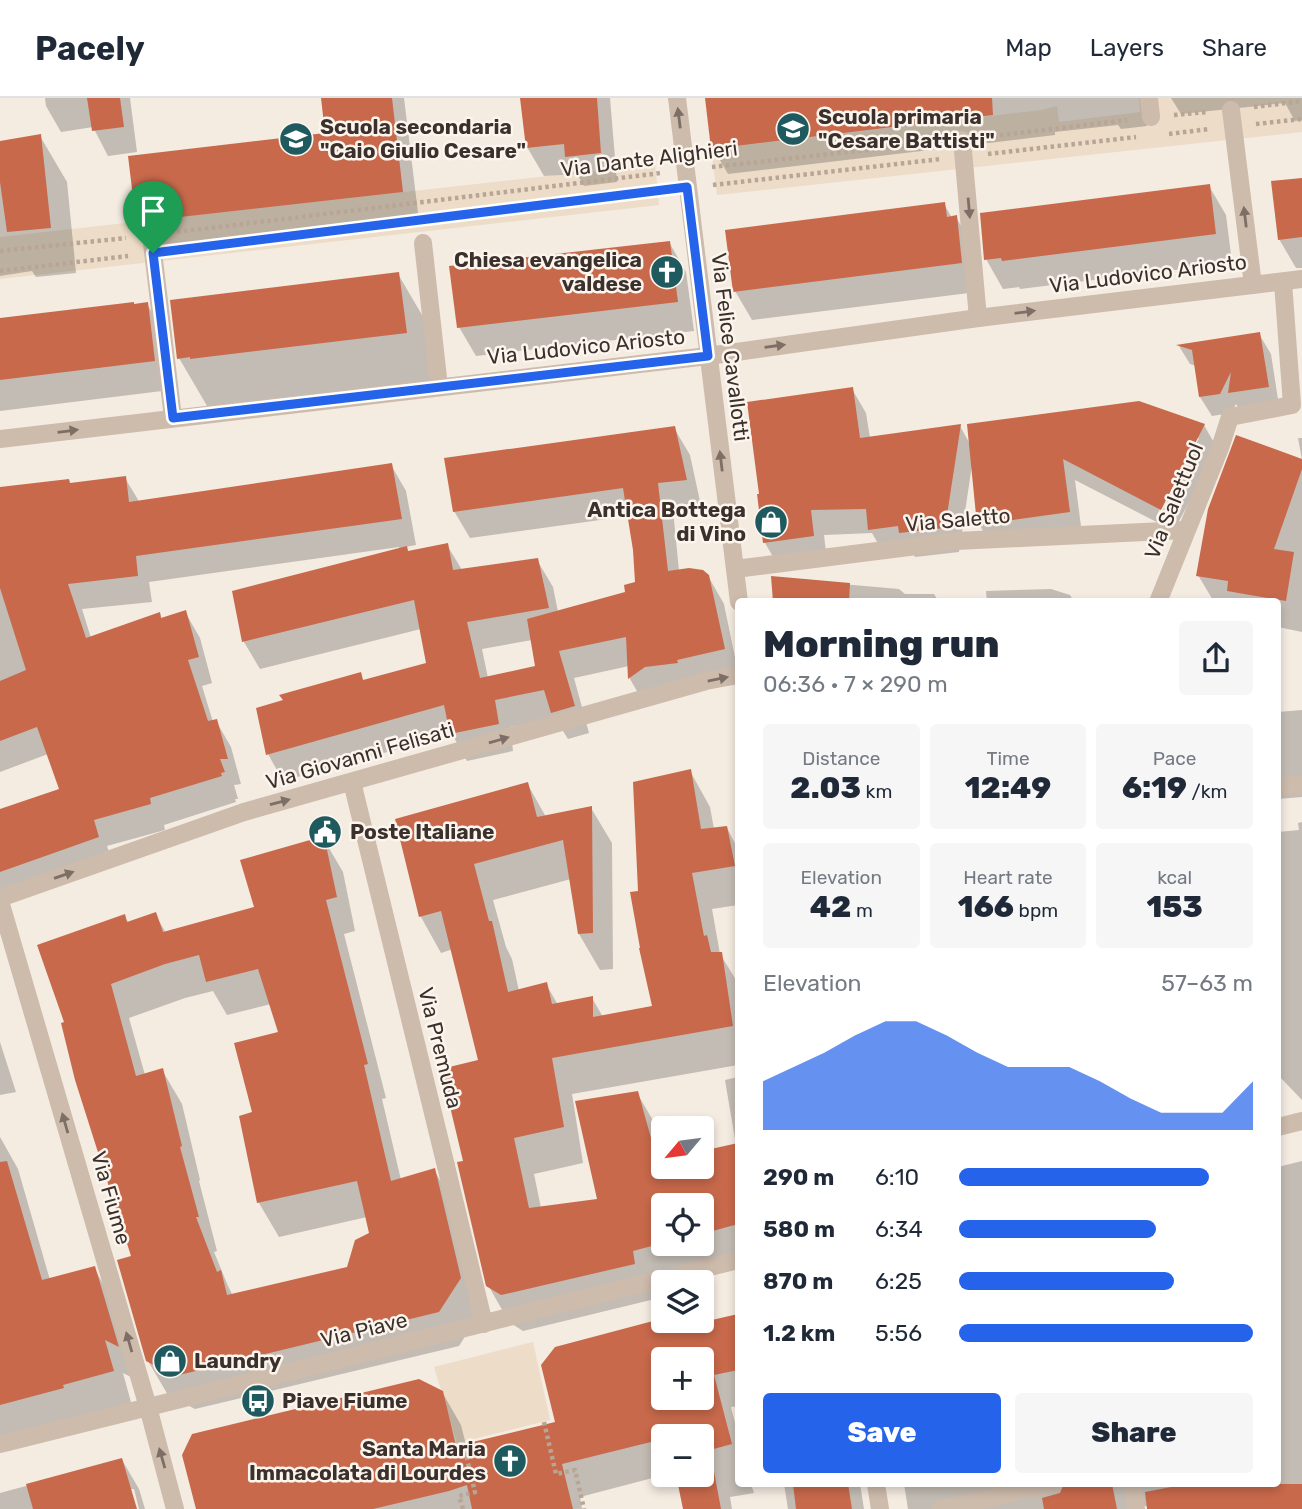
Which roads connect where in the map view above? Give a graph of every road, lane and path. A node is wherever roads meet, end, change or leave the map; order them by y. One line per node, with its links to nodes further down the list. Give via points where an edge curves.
1 (677, 98): 10 (street, Via Felice Cavallotti, one-way to 1)
2 (1149, 98): 4 (street)
3 (1302, 101): 5 (path, Via Dante Alighieri)
4 (1150, 117): 5 (path, Via Dante Alighieri); 9 (path, Via Dante Alighieri)
5 (1232, 118): 6 (path); 7 (path); 17 (street, one-way to 5)
6 (1302, 119)
7 (1166, 134)
8 (1139, 137): 9 (path)
9 (963, 148): 10 (path); 10 (path, Via Dante Alighieri); 18 (street, one-way to 18)
10 (686, 178): 12 (path); 12 (path, Via Dante Alighieri, via 425,203); 19 (street, Via Felice Cavallotti)
11 (423, 243): 20 (street)
12 (152, 244): 13 (path, Via Dante Alighieri); 14 (path); 21 (street)
13 (0, 251)
14 (0, 271)
15 (1302, 279): 16 (street, Via Ludovico Ariosto)
16 (1283, 282): 17 (street, Via Ludovico Ariosto); 23 (street, Via Salettuol, via 1292,405 1230,417)
17 (1253, 285): 18 (street, Via Ludovico Ariosto, one-way to 17)
18 (978, 317): 19 (street, Via Ludovico Ariosto, one-way to 18)
19 (708, 356): 20 (street, Via Ludovico Ariosto); 24 (street, Via Felice Cavallotti, one-way to 19)
20 (439, 387): 21 (street, Via Ludovico Ariosto)
21 (173, 418): 22 (street, Via Ludovico Ariosto, one-way to 21)
22 (0, 439)
23 (1186, 530): 24 (street, Via Saletto, via 956,541); 26 (street, Via Salettuol)
24 (734, 569): 25 (street, Via Felice Cavallotti)
25 (738, 598)
26 (1160, 598)
27 (735, 676): 28 (street, Via Giovanni Felisati, one-way to 27)
28 (352, 782): 31 (street, Via Giovanni Felisati, one-way to 28, via 244,812); 35 (street, Via Premuda)
29 (1302, 785): 30 (street)
30 (1281, 786)
31 (0, 899): 36 (street, Via Fiume, one-way to 31)
32 (1281, 1121): 33 (street)
33 (1302, 1121)
34 (735, 1261): 35 (street, Via Piave)
35 (484, 1324): 36 (street, Via Piave)
36 (148, 1407): 39 (street, Via Piave); 43 (street, Via Fiume, one-way to 36)
37 (544, 1422): 45 (path, via 556,1474 575,1470)
38 (463, 1442): 44 (path, via 475,1492 459,1496)
39 (0, 1444)
40 (876, 1487): 46 (street)
41 (1040, 1487): 47 (street)
42 (1132, 1487): 48 (street)
43 (176, 1509)
44 (463, 1509)
45 (584, 1509)
46 (880, 1509)
47 (941, 1509)
48 (1136, 1509)

